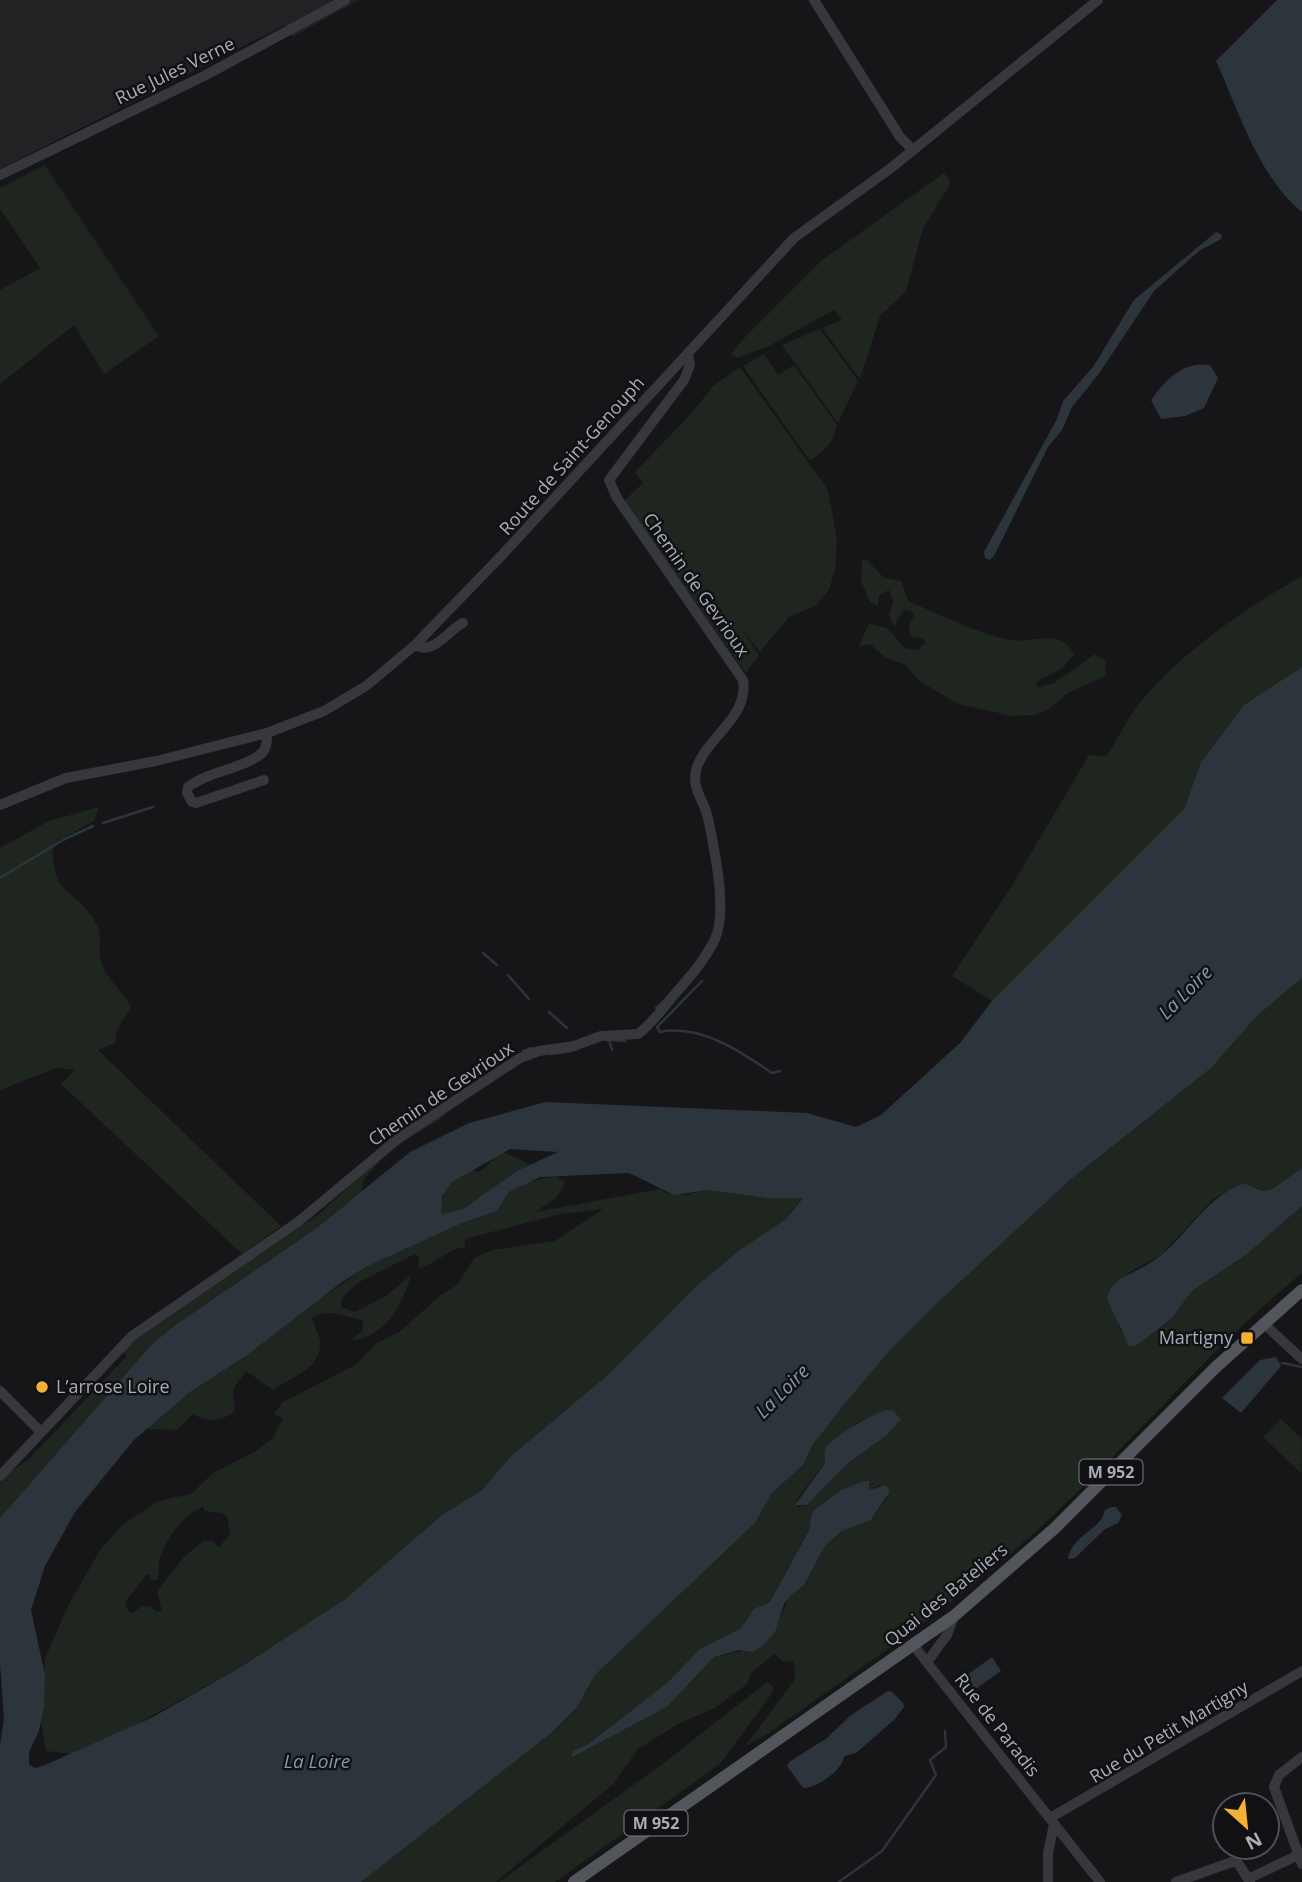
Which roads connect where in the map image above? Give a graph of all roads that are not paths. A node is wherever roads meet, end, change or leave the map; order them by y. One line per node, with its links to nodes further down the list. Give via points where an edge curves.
1 (345, 0): 5 (street, Rue Jules Verne, via 204,76)
2 (816, 0): 4 (street, via 900,137)
3 (1098, 0): 4 (street, Route de Saint-Genouph)
4 (912, 149): 6 (street, Route de Saint-Genouph, via 793,238)
5 (0, 175)
6 (688, 353): 8 (street, Route de Saint-Genouph); 16 (street, Chemin de Gevrioux, via 690,365 684,380 609,480 743,680 735,715 704,754 695,780 715,857 720,922 715,939 638,1034 594,1038 531,1053 508,1064 400,1137 298,1222 146,1324)
7 (463, 622): 8 (street, via 431,646 422,649)
8 (415, 645): 9 (street, Route de Saint-Genouph, via 344,700)
9 (267, 733): 10 (street, via 261,754 204,777 190,785 187,793 196,803); 11 (street, Route de Saint-Genouph, via 59,779)
10 (264, 780)
11 (0, 805)
12 (1302, 1290): 13 (main road, Quai des Bateliers / M 952)
13 (1263, 1323): 14 (street); 18 (main road, Quai des Bateliers / M 952, via 1055,1528)
14 (1302, 1359)
15 (0, 1391): 16 (street)
16 (40, 1431): 17 (street, Chemin de Gevrioux)
17 (0, 1476)
18 (954, 1616): 19 (main road, Quai des Bateliers / M 952); 20 (street, via 947,1635)
19 (914, 1646): 20 (street, Rue de Paradis); 26 (main road, Quai des Bateliers / M 952)
20 (927, 1662): 23 (street, Rue de Paradis)
21 (1302, 1671): 23 (street, Rue du Petit Martigny)
22 (1302, 1757): 24 (street, via 1279,1775 1274,1787)
23 (1052, 1821): 27 (street); 28 (street)
24 (1300, 1860): 25 (street)
25 (1249, 1881): 29 (street, via 1238,1863 1232,1863)
26 (574, 1882)
27 (1048, 1882)
28 (1100, 1882)
29 (1176, 1882)

